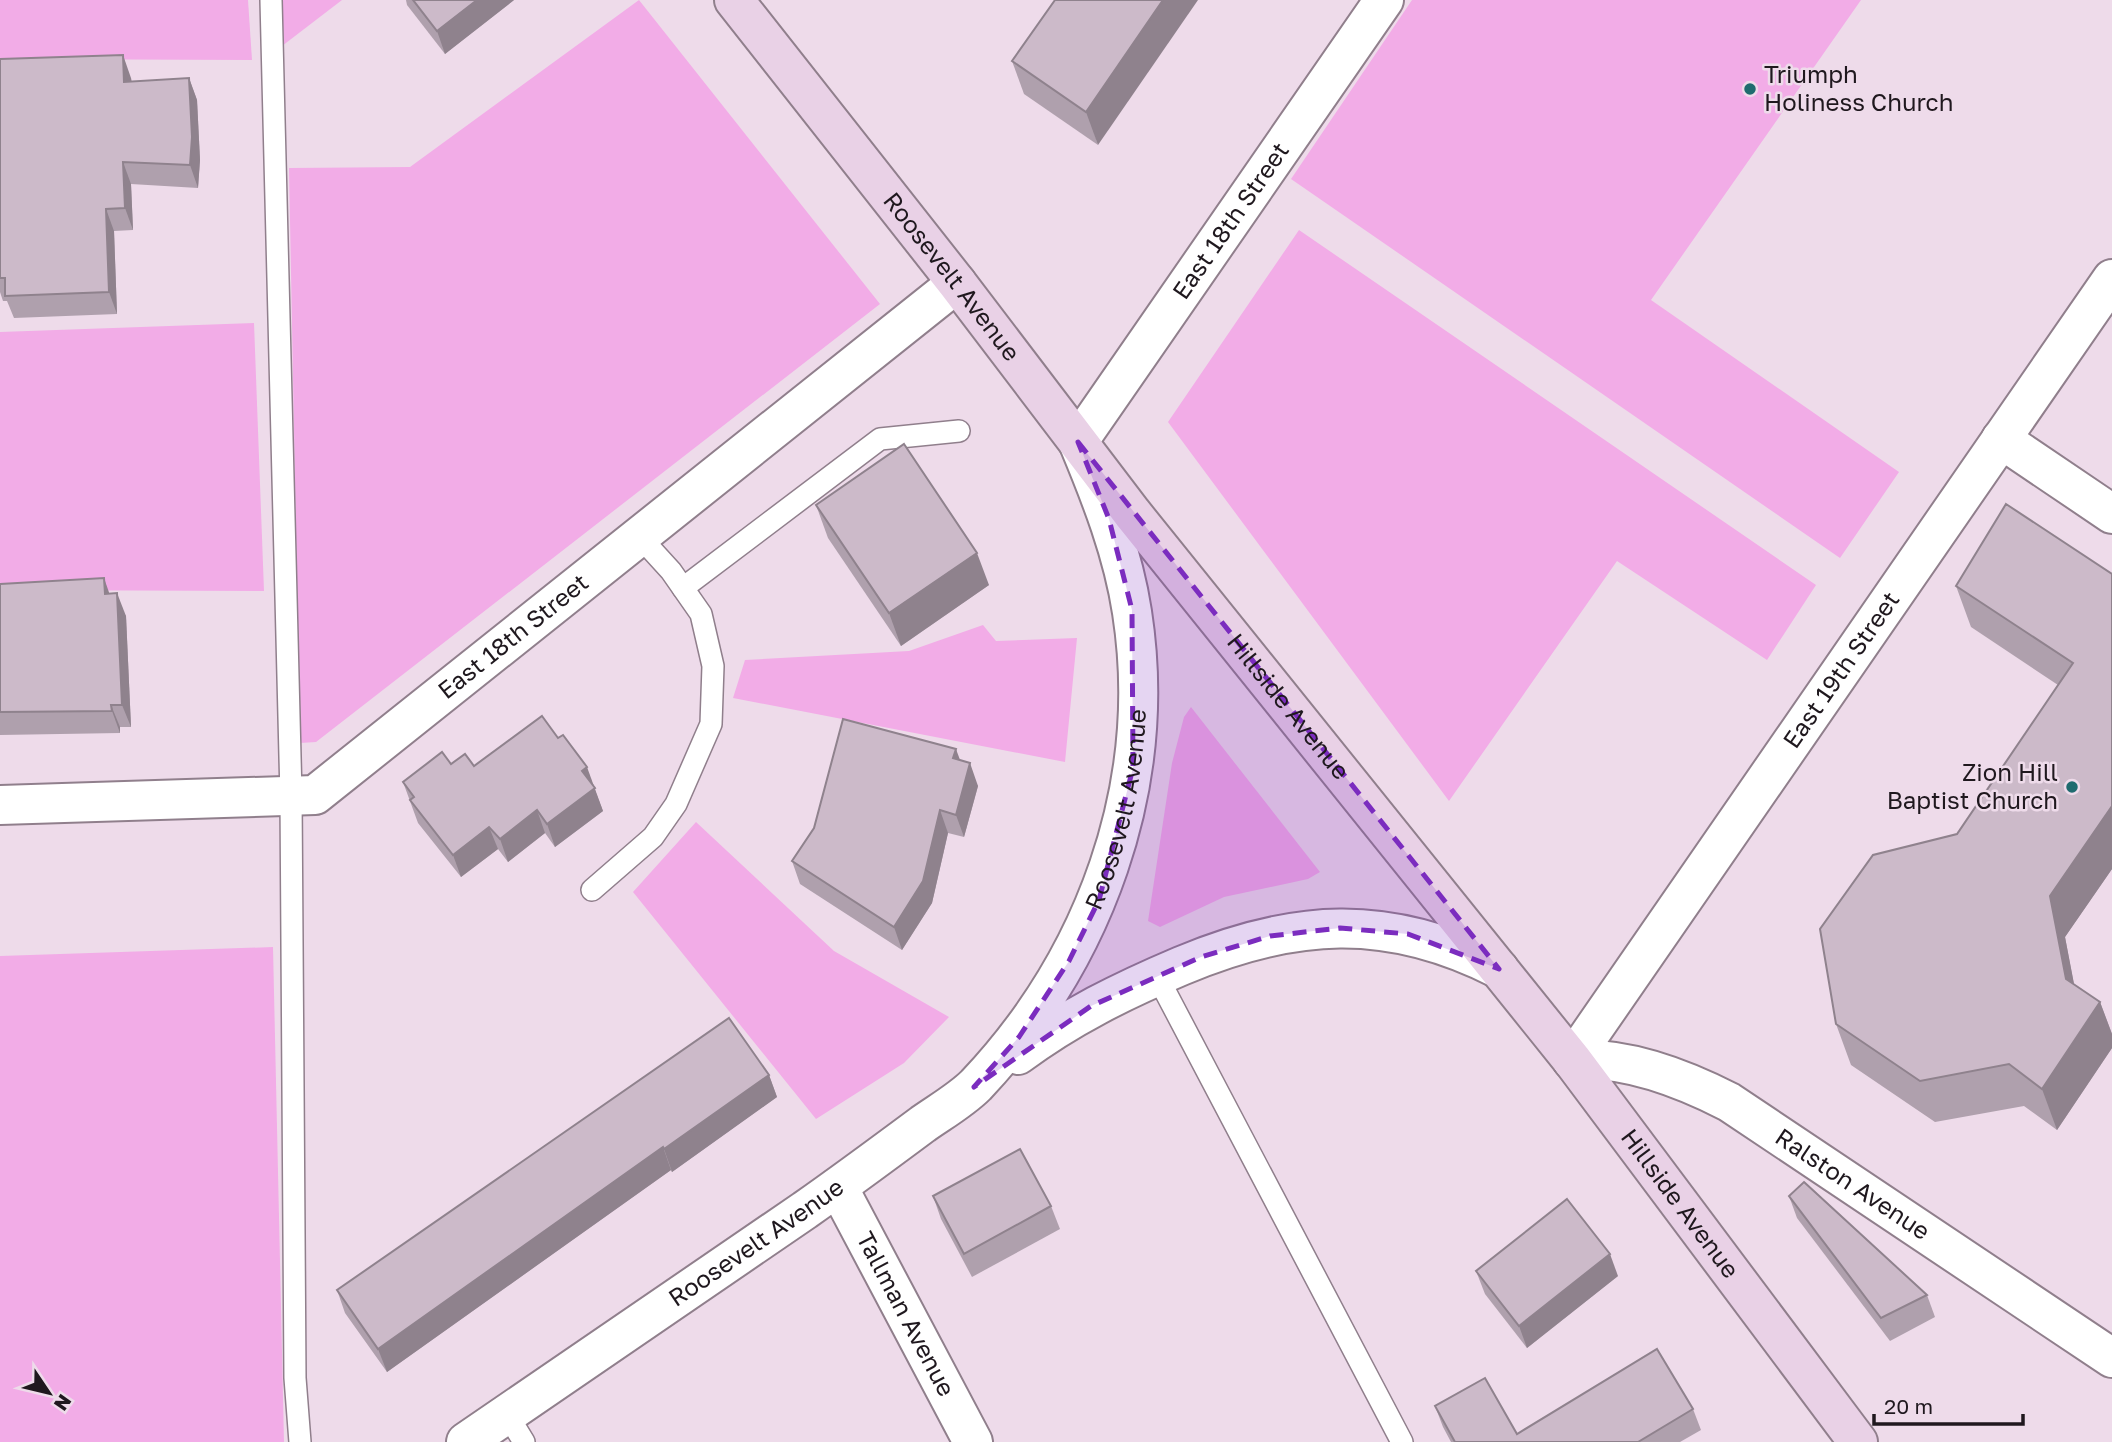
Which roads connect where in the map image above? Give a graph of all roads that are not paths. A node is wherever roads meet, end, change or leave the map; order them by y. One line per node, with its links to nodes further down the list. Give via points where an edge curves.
1 (271, 0): 12 (lane)
2 (734, 0): 5 (street, Roosevelt Avenue)
3 (1384, 0): 8 (street, East 18th Street)
4 (2112, 279): 7 (street, East 19th Street)
5 (957, 283): 8 (street, Roosevelt Avenue); 10 (street, East 18th Street)
6 (960, 431): 11 (lane, via 880,439)
7 (2001, 439): 9 (street); 17 (street, East 19th Street)
8 (1078, 442): 15 (street, Hillside Avenue); 18 (street, Roosevelt Avenue, via 1109,520 1132,610 1136,654 1133,768 1099,900 1069,961 1019,1037)
9 (2112, 514)
10 (640, 537): 11 (lane); 12 (street, East 18th Street, via 315,795)
11 (683, 588): 14 (lane, via 701,614 713,666 711,724 676,804 653,836)
12 (290, 796): 13 (street, East 18th Street); 22 (lane, via 295,1378)
13 (0, 806)
14 (592, 890)
15 (1499, 969): 16 (street, Hillside Avenue, via 1455,948 1408,934 1340,928 1270,936); 17 (street, Hillside Avenue)
16 (1156, 974): 18 (street, Hillside Avenue, via 1051,1030); 25 (lane)
17 (1572, 1060): 20 (street, Ralston Avenue, via 1640,1067 1729,1102); 26 (street, Hillside Avenue)
18 (974, 1087): 19 (street, Roosevelt Avenue)
19 (838, 1187): 21 (street, Roosevelt Avenue); 24 (street, Tallman Avenue)
20 (2112, 1358)
21 (515, 1428): 23 (street, Roosevelt Avenue)
22 (300, 1442)
23 (466, 1442)
24 (973, 1442)
25 (1402, 1442)
26 (1858, 1442)

